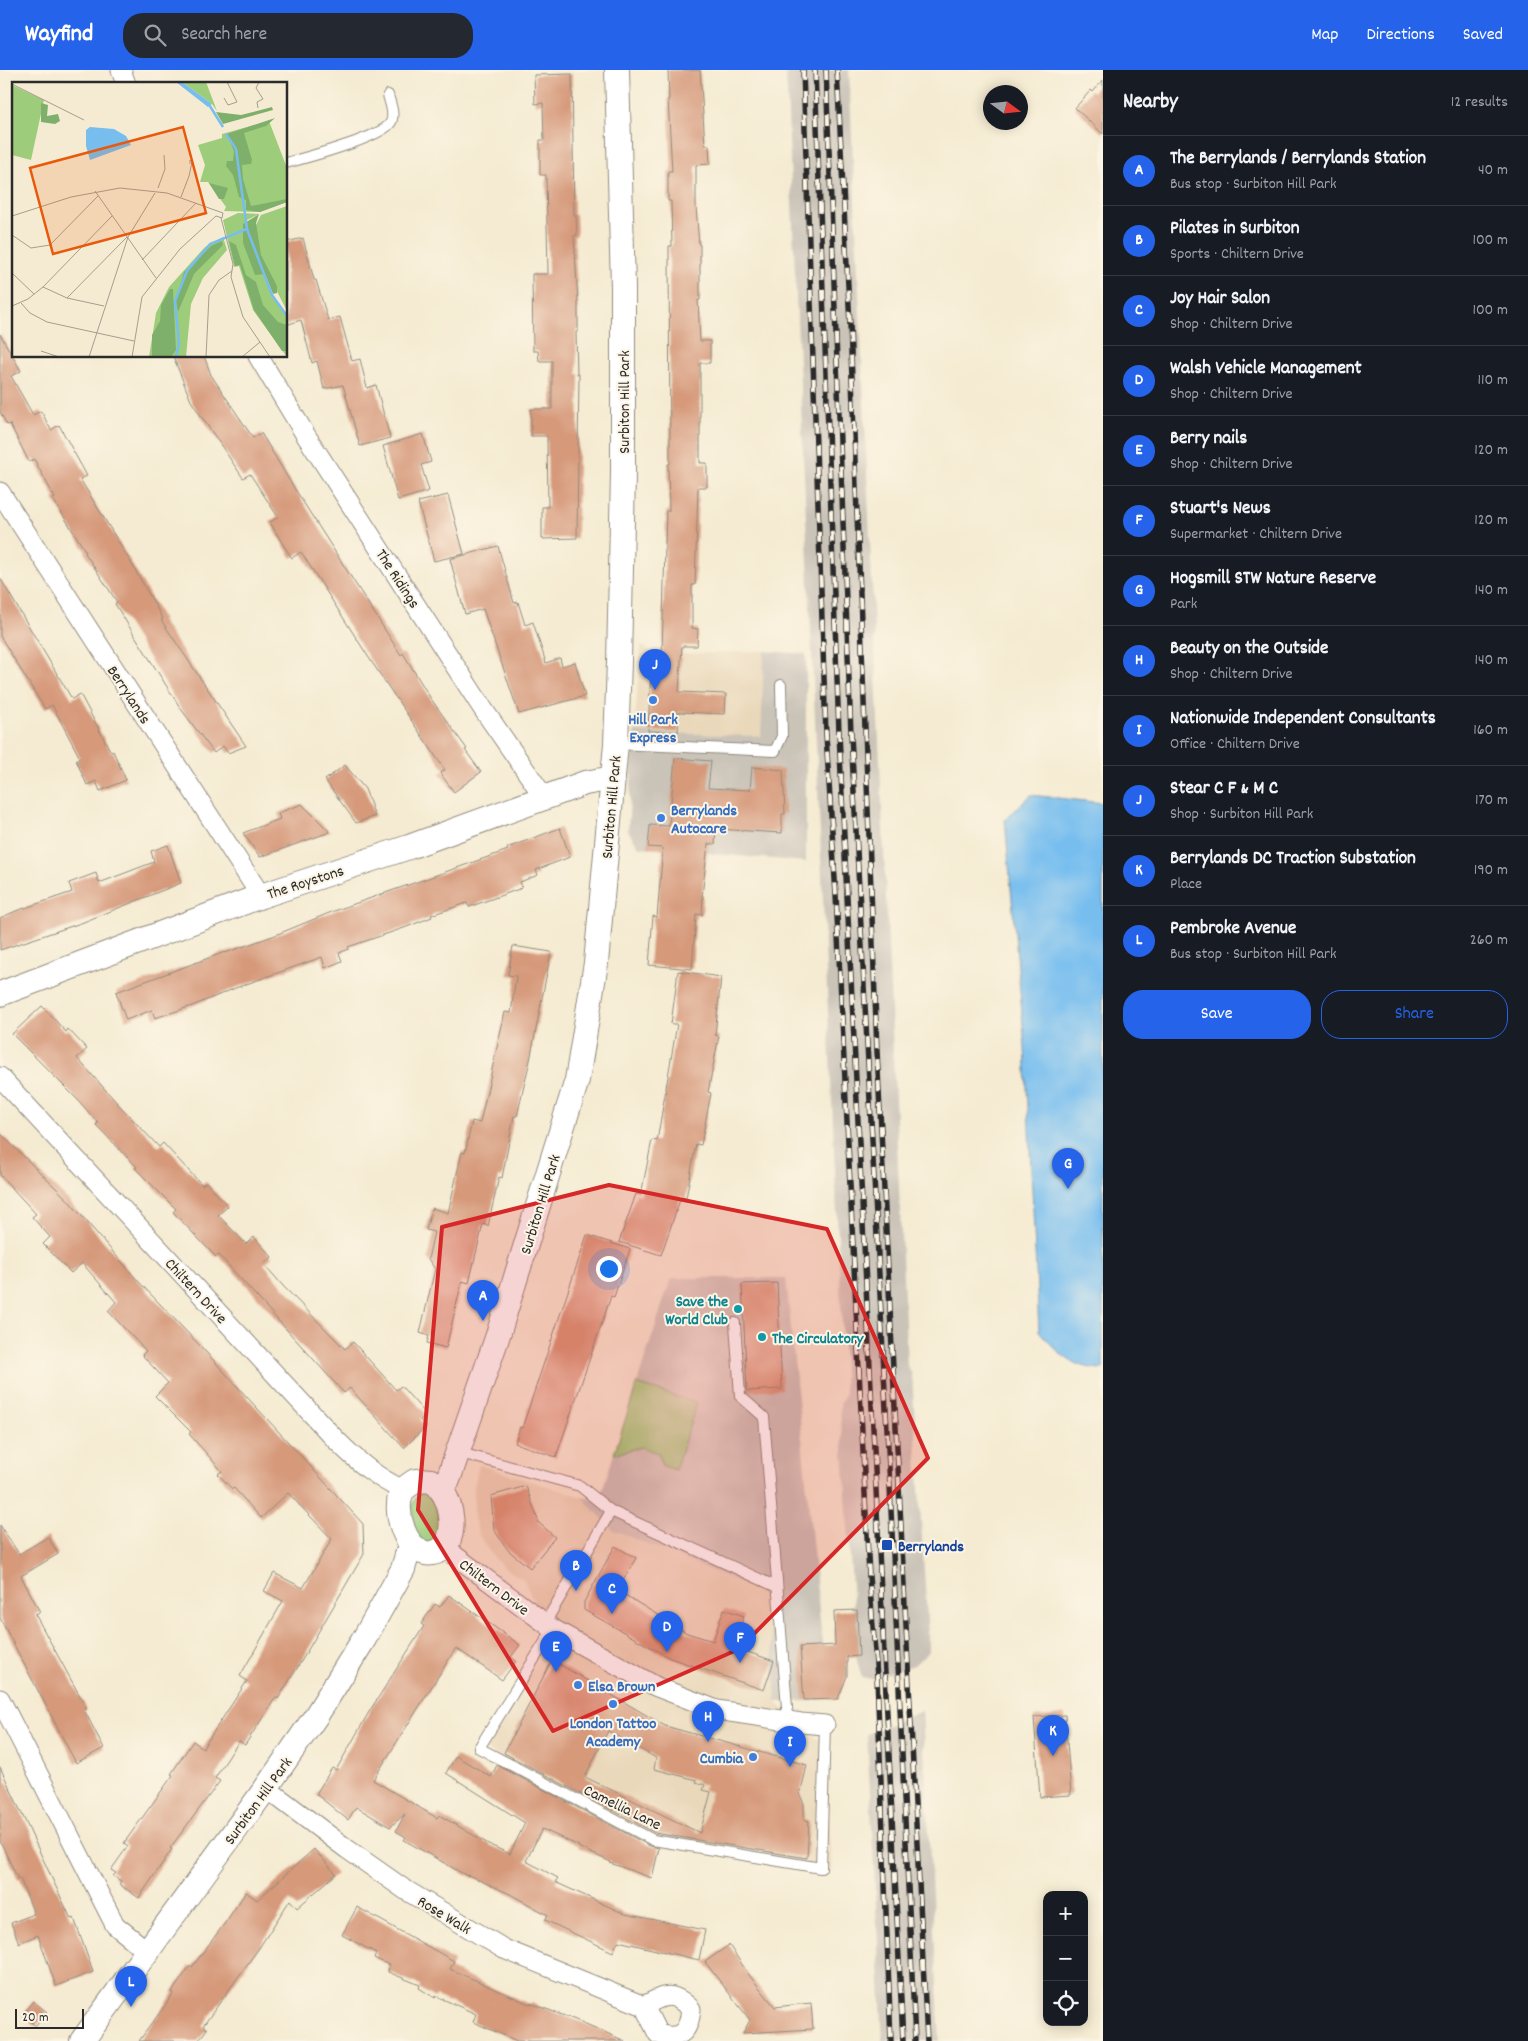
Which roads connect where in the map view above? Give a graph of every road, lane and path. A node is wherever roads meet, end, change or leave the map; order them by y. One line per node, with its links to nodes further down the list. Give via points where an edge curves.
1 (121, 70): 3 (street)
2 (617, 70): 9 (street, Surbiton Hill Park, via 623,395)
3 (125, 82)
4 (388, 95): 5 (lane, via 392,114 386,128)
5 (288, 162)
6 (259, 358): 11 (street, The Ridings, via 483,709)
7 (0, 492): 12 (street, Berrylands)
8 (781, 685): 9 (lane, via 782,736 775,751)
9 (616, 744): 10 (street, Surbiton Hill Park)
10 (613, 778): 11 (street, The Roystons, via 585,783); 16 (street, Surbiton Hill Park, via 596,963 577,1080 497,1338)
11 (544, 797): 12 (street, The Roystons, via 409,847)
12 (261, 896): 13 (street, The Roystons)
13 (0, 994)
14 (0, 1077): 17 (street, Chiltern Drive, via 336,1440 382,1480)
15 (735, 1323): 22 (lane, via 740,1396 764,1417)
16 (456, 1452): 18 (street, Surbiton Hill Park, via 448,1480); 19 (lane, via 580,1486)
17 (403, 1490): 18 (street, via 415,1481 431,1481); 21 (street, via 401,1520 404,1534)
18 (441, 1490): 20 (street, via 452,1525)
19 (611, 1511): 22 (lane); 23 (lane)
20 (446, 1545): 21 (street, via 434,1554); 23 (street, Chiltern Drive, via 460,1560)
21 (415, 1548): 27 (street, Surbiton Hill Park, via 407,1555 364,1640)
22 (777, 1587): 25 (lane)
23 (549, 1626): 25 (street, Chiltern Drive, via 657,1687 717,1710); 26 (lane, Camellia Lane, via 479,1748 653,1840 822,1868)
24 (0, 1699): 28 (street, via 115,1925)
25 (788, 1720): 26 (street, Chiltern Drive)
26 (825, 1725)
27 (266, 1788): 28 (street, Surbiton Hill Park); 29 (street, Rose Walk, via 404,1889 504,1949)
28 (147, 1951): 30 (street, Surbiton Hill Park)
29 (644, 2006)
30 (82, 2041)

